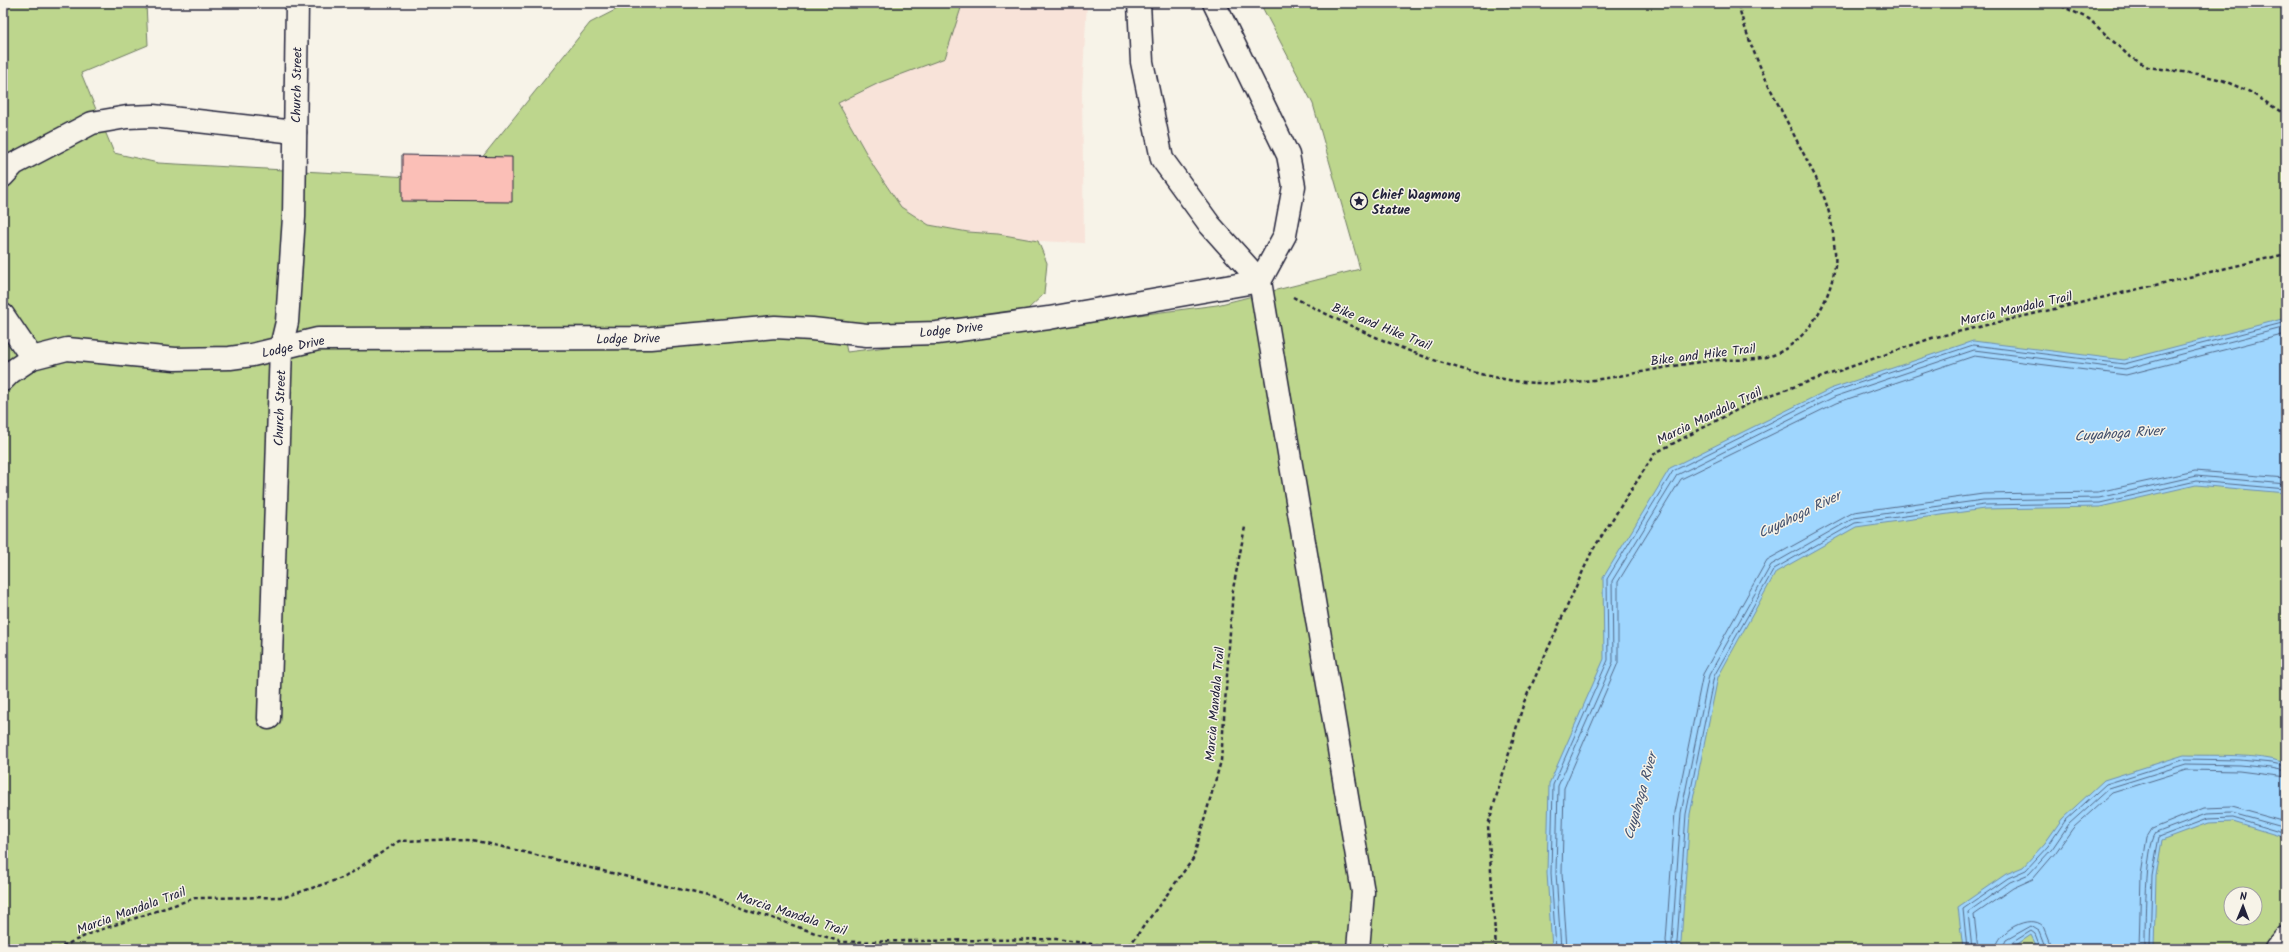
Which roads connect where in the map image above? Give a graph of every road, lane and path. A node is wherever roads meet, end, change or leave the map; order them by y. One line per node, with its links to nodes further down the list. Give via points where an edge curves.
1 (297, 3): 7 (street, Church Street)
2 (1138, 3): 10 (street, via 1142,62 1162,159 1210,226)
3 (1214, 3): 10 (street, via 1288,155 1294,186 1285,235)
4 (1738, 3): 10 (path, Bike and Hike Trail, via 1743,26 1771,91 1826,197 1833,227 1835,264 1827,295 1816,318 1798,340 1777,353 1753,359 1674,366 1592,381 1552,384 1514,381 1421,354 1365,332)
5 (2055, 3): 6 (path, via 2089,19 2129,56 2148,66 2222,80 2250,92)
6 (2286, 114)
7 (295, 132): 8 (street, via 153,116 127,117 92,123 14,164); 12 (street, Church Street, via 290,284)
8 (3, 176)
9 (2286, 254): 20 (path, Marcia Mandala Trail, via 1932,338 1754,401 1655,453 1592,551 1524,702 1488,825)
10 (1260, 281): 12 (street, Lodge Drive, via 1049,318 937,332 867,335 774,327 651,338 318,339); 19 (street, via 1363,892)
11 (3, 315): 13 (street)
12 (282, 347): 13 (street, Lodge Drive, via 230,358 176,359 67,349); 16 (street, Church Street)
13 (32, 358): 14 (street, Lodge Drive)
14 (3, 380)
15 (1245, 527): 18 (path, Marcia Mandala Trail, via 1233,590 1222,761 1193,858 1127,949 1056,939 841,942 712,897 469,839 399,841 345,877 286,897 194,898 94,932)
16 (269, 718)
17 (2286, 936): 21 (street)
18 (56, 949)
19 (1358, 949)
20 (1496, 949)
21 (2276, 949)

